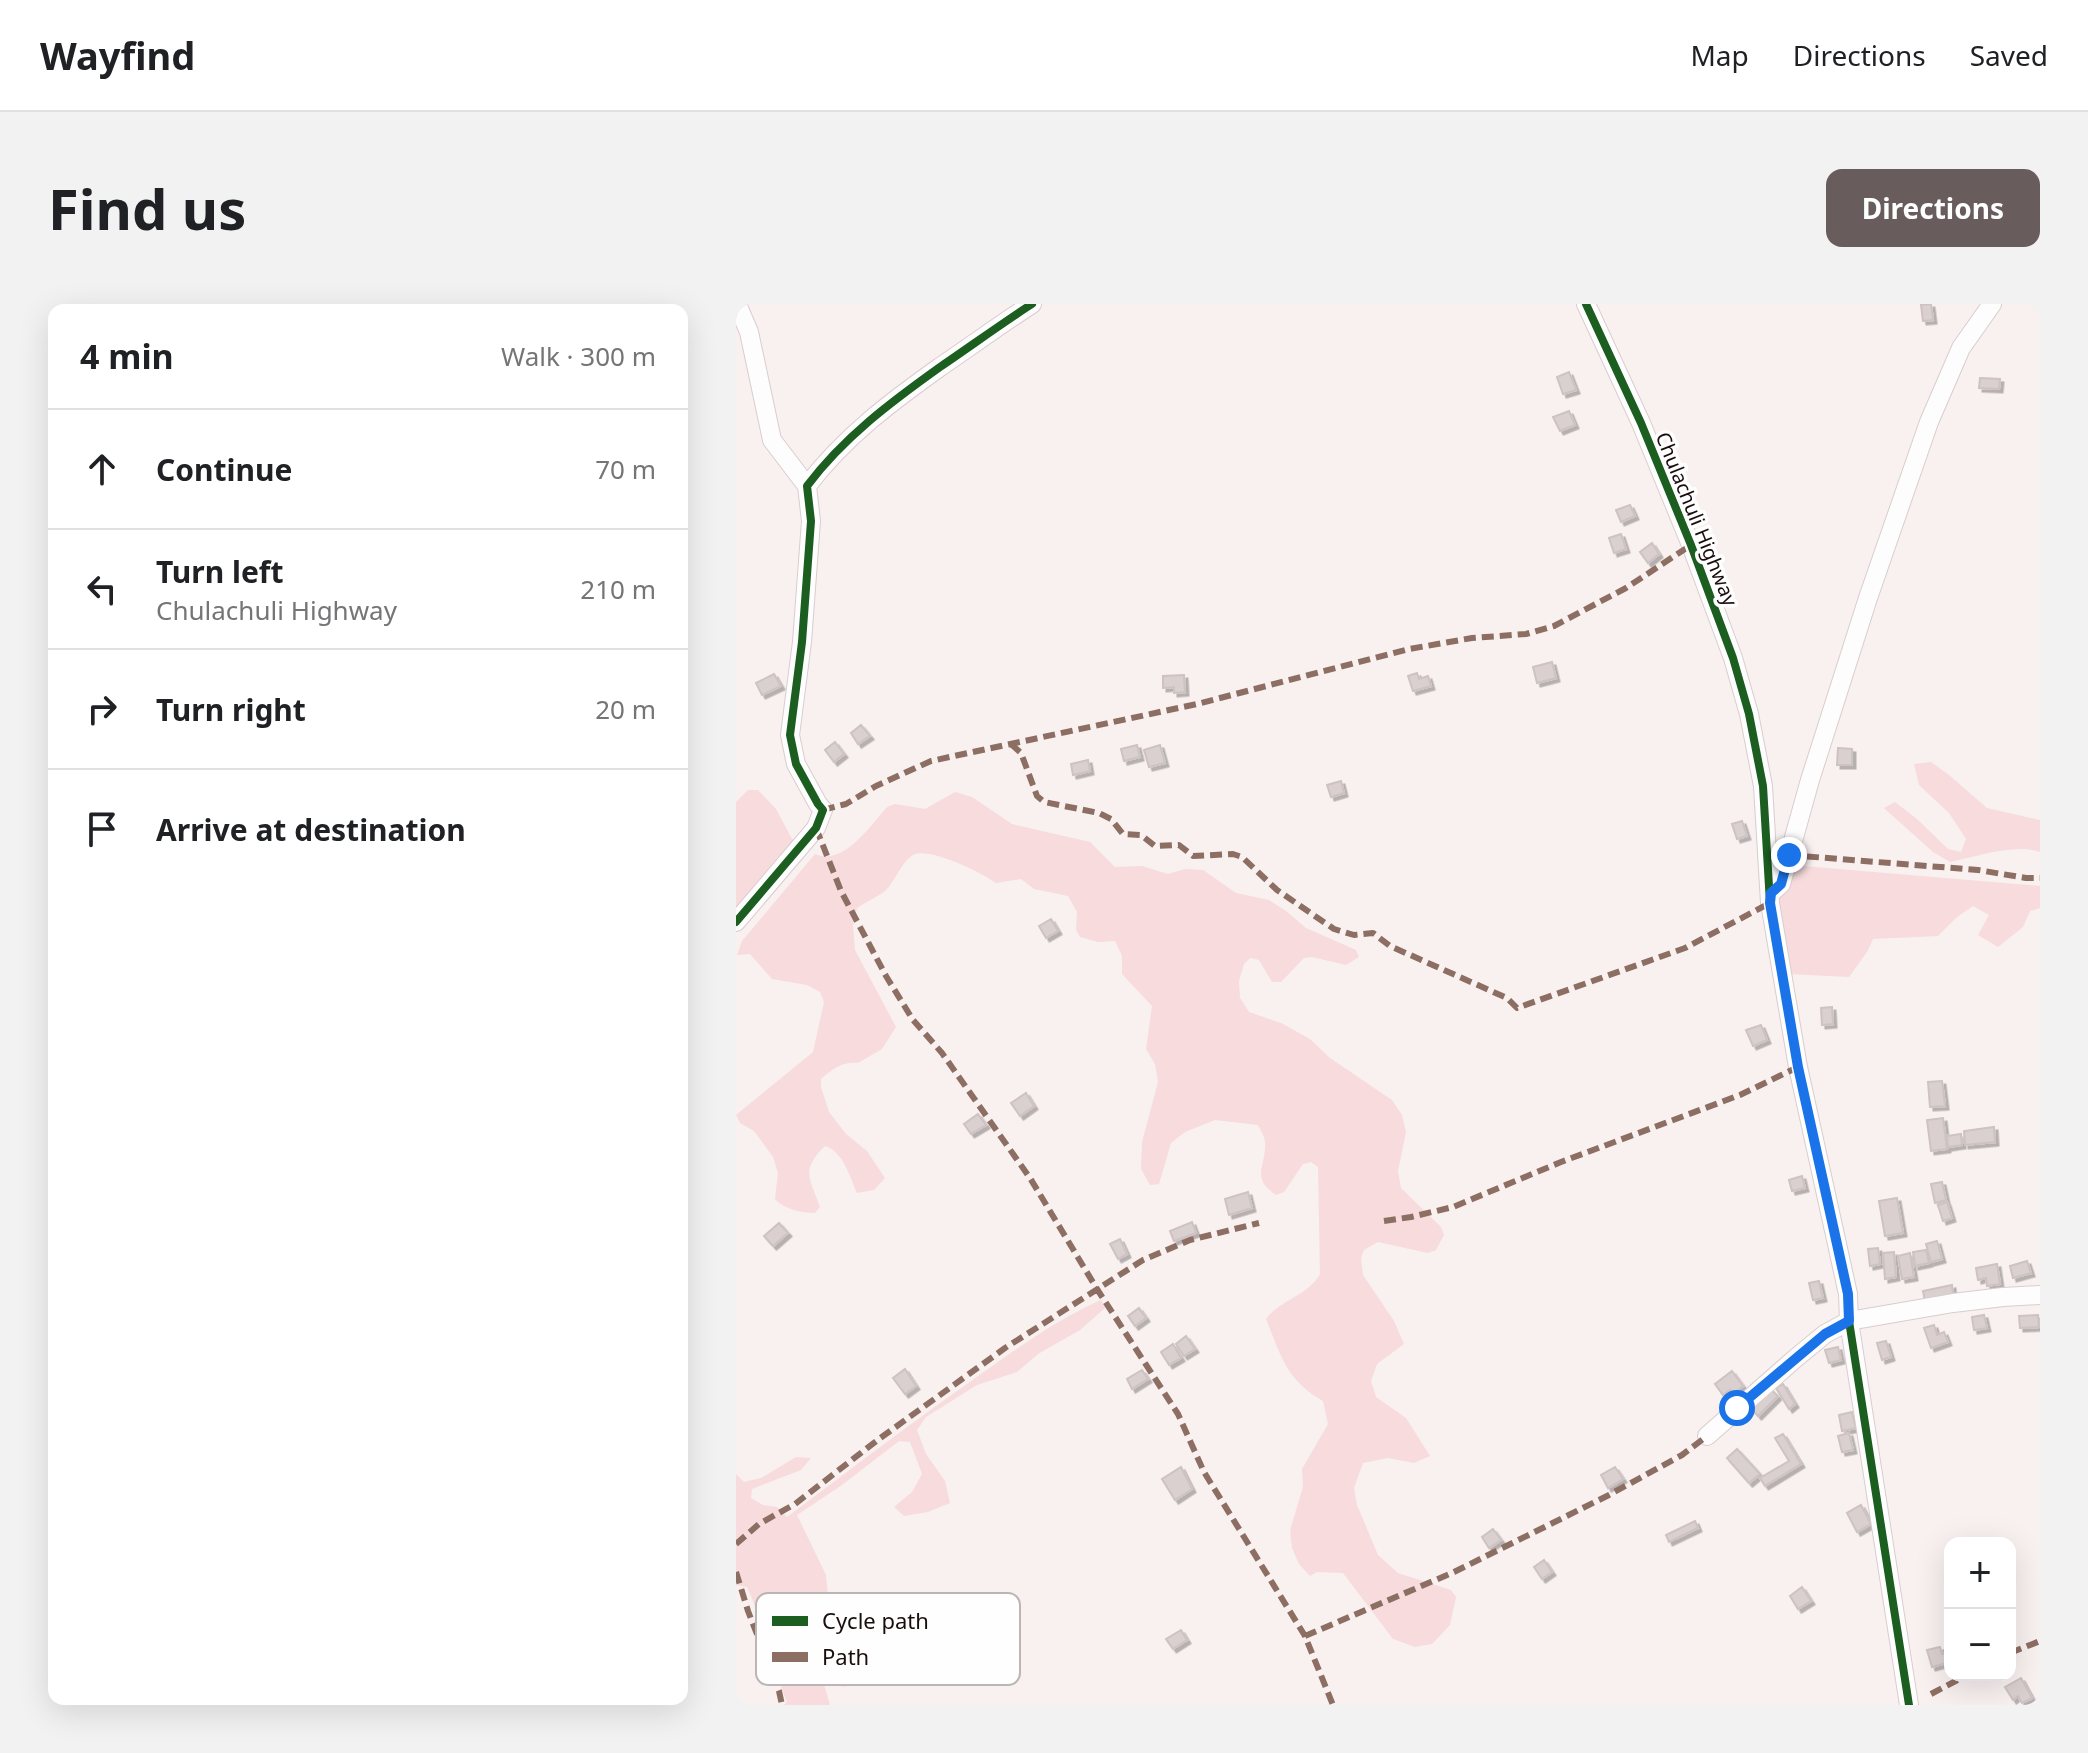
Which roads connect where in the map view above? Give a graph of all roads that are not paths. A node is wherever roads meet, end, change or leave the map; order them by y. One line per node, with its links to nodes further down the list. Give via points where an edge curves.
1 (737, 304): 5 (street, via 749,332 772,440)
2 (1032, 304): 5 (street, via 883,408 845,441)
3 (1586, 304): 6 (street, Chulachuli Highway, via 1641,423 1733,658 1763,786)
4 (1992, 304): 6 (street, via 1961,348 1929,422 1868,598 1781,884)
5 (807, 486): 7 (street, via 811,521 790,735 796,764 823,810 816,828)
6 (1771, 893): 9 (street, Chulachuli Highway, via 1798,1067 1848,1294)
7 (736, 922)
8 (2040, 1295): 9 (street)
9 (1849, 1321): 10 (street, via 1825,1334); 11 (street, Chulachuli Highway)
10 (1707, 1436)
11 (1909, 1705)

